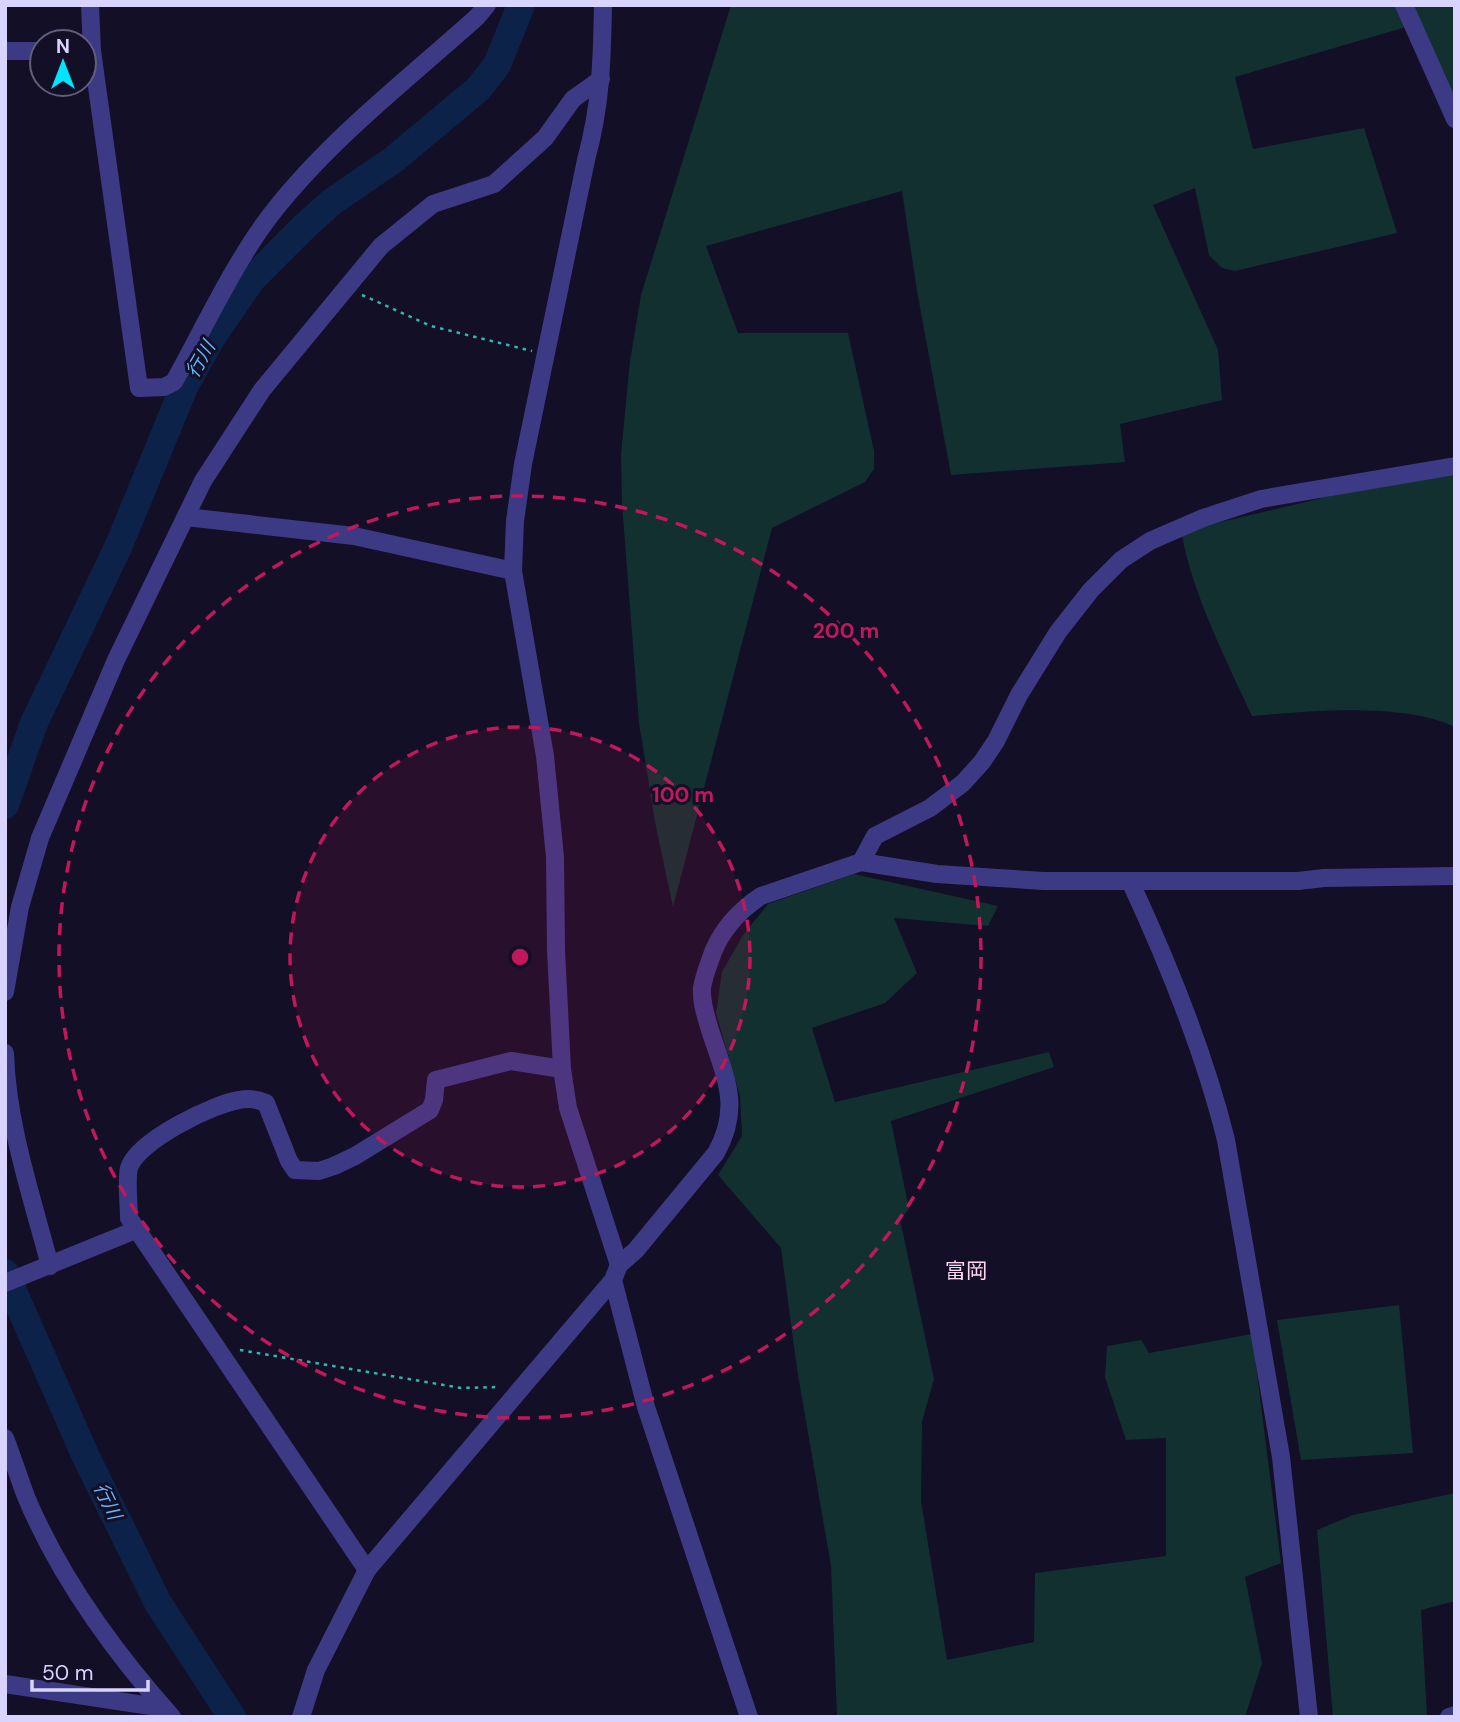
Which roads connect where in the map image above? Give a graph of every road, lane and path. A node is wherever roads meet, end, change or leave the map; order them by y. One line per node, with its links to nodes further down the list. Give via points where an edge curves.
1 (90, 5): 5 (street)
2 (487, 5): 9 (street, via 338,141 273,212 174,382 164,387 139,388)
3 (603, 5): 8 (street)
4 (1404, 5): 10 (street)
5 (89, 28)
6 (5, 51): 7 (street)
7 (28, 51)
8 (601, 79): 11 (street, via 573,99 545,138 494,184 433,204 381,246); 12 (street, via 596,123)
9 (95, 98)
10 (1455, 119)
11 (346, 288): 12 (path, via 431,326); 14 (street, via 262,390 203,481)
12 (545, 354): 15 (street, via 523,464)
13 (1455, 466): 16 (street, via 1261,499 1150,541 1121,560 1058,632 982,762 930,808 875,836)
14 (186, 517): 15 (street, via 354,536); 19 (street, via 117,660 40,838 20,907)
15 (513, 570): 21 (street, via 545,756 554,845)
16 (861, 862): 18 (street, via 937,874); 24 (street, via 761,896 733,919 717,943 702,990 731,1116 716,1153 701,1174)
17 (1455, 876): 18 (street)
18 (1130, 881): 35 (street, via 1187,1015 1226,1140 1281,1457)
19 (5, 992)
20 (5, 1053): 23 (street, via 14,1126)
21 (562, 1069): 22 (street, via 511,1061 436,1080 430,1110 355,1156 320,1171 295,1170 266,1103 237,1100 214,1107 158,1138 130,1168 130,1218); 24 (street, via 568,1108)
22 (138, 1229): 23 (street); 26 (street)
23 (50, 1266): 25 (street)
24 (616, 1272): 27 (street); 34 (street, via 646,1406)
25 (5, 1283)
26 (216, 1346): 27 (path, via 461,1388); 29 (street)
27 (521, 1389): 29 (street)
28 (5, 1438): 31 (street, via 57,1561 98,1625)
29 (367, 1570): 33 (street, via 316,1670)
30 (5, 1684): 31 (street)
31 (168, 1712)
32 (1455, 1715): 36 (street)
33 (301, 1717)
34 (749, 1717)
35 (1310, 1717)
36 (1449, 1717)

